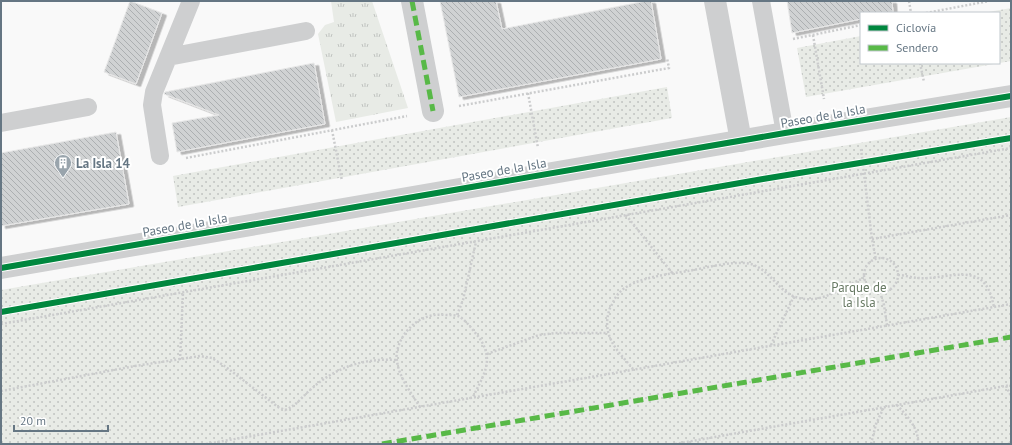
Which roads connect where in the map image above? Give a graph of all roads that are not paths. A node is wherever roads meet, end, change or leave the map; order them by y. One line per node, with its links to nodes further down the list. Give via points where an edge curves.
1 (191, 1): 6 (lane)
2 (412, 1): 9 (street)
3 (716, 1): 12 (street)
4 (761, 1): 11 (lane, Paseo de la Isla)
5 (306, 31): 6 (lane)
6 (168, 57): 13 (lane, via 154,92 152,105)
7 (1011, 96): 11 (street, Paseo de la Isla)
8 (88, 107): 10 (lane)
9 (434, 111)
10 (1, 123)
11 (785, 133): 12 (street, Paseo de la Isla)
12 (741, 141): 14 (street, Paseo de la Isla)
13 (160, 156)
14 (1, 268)

